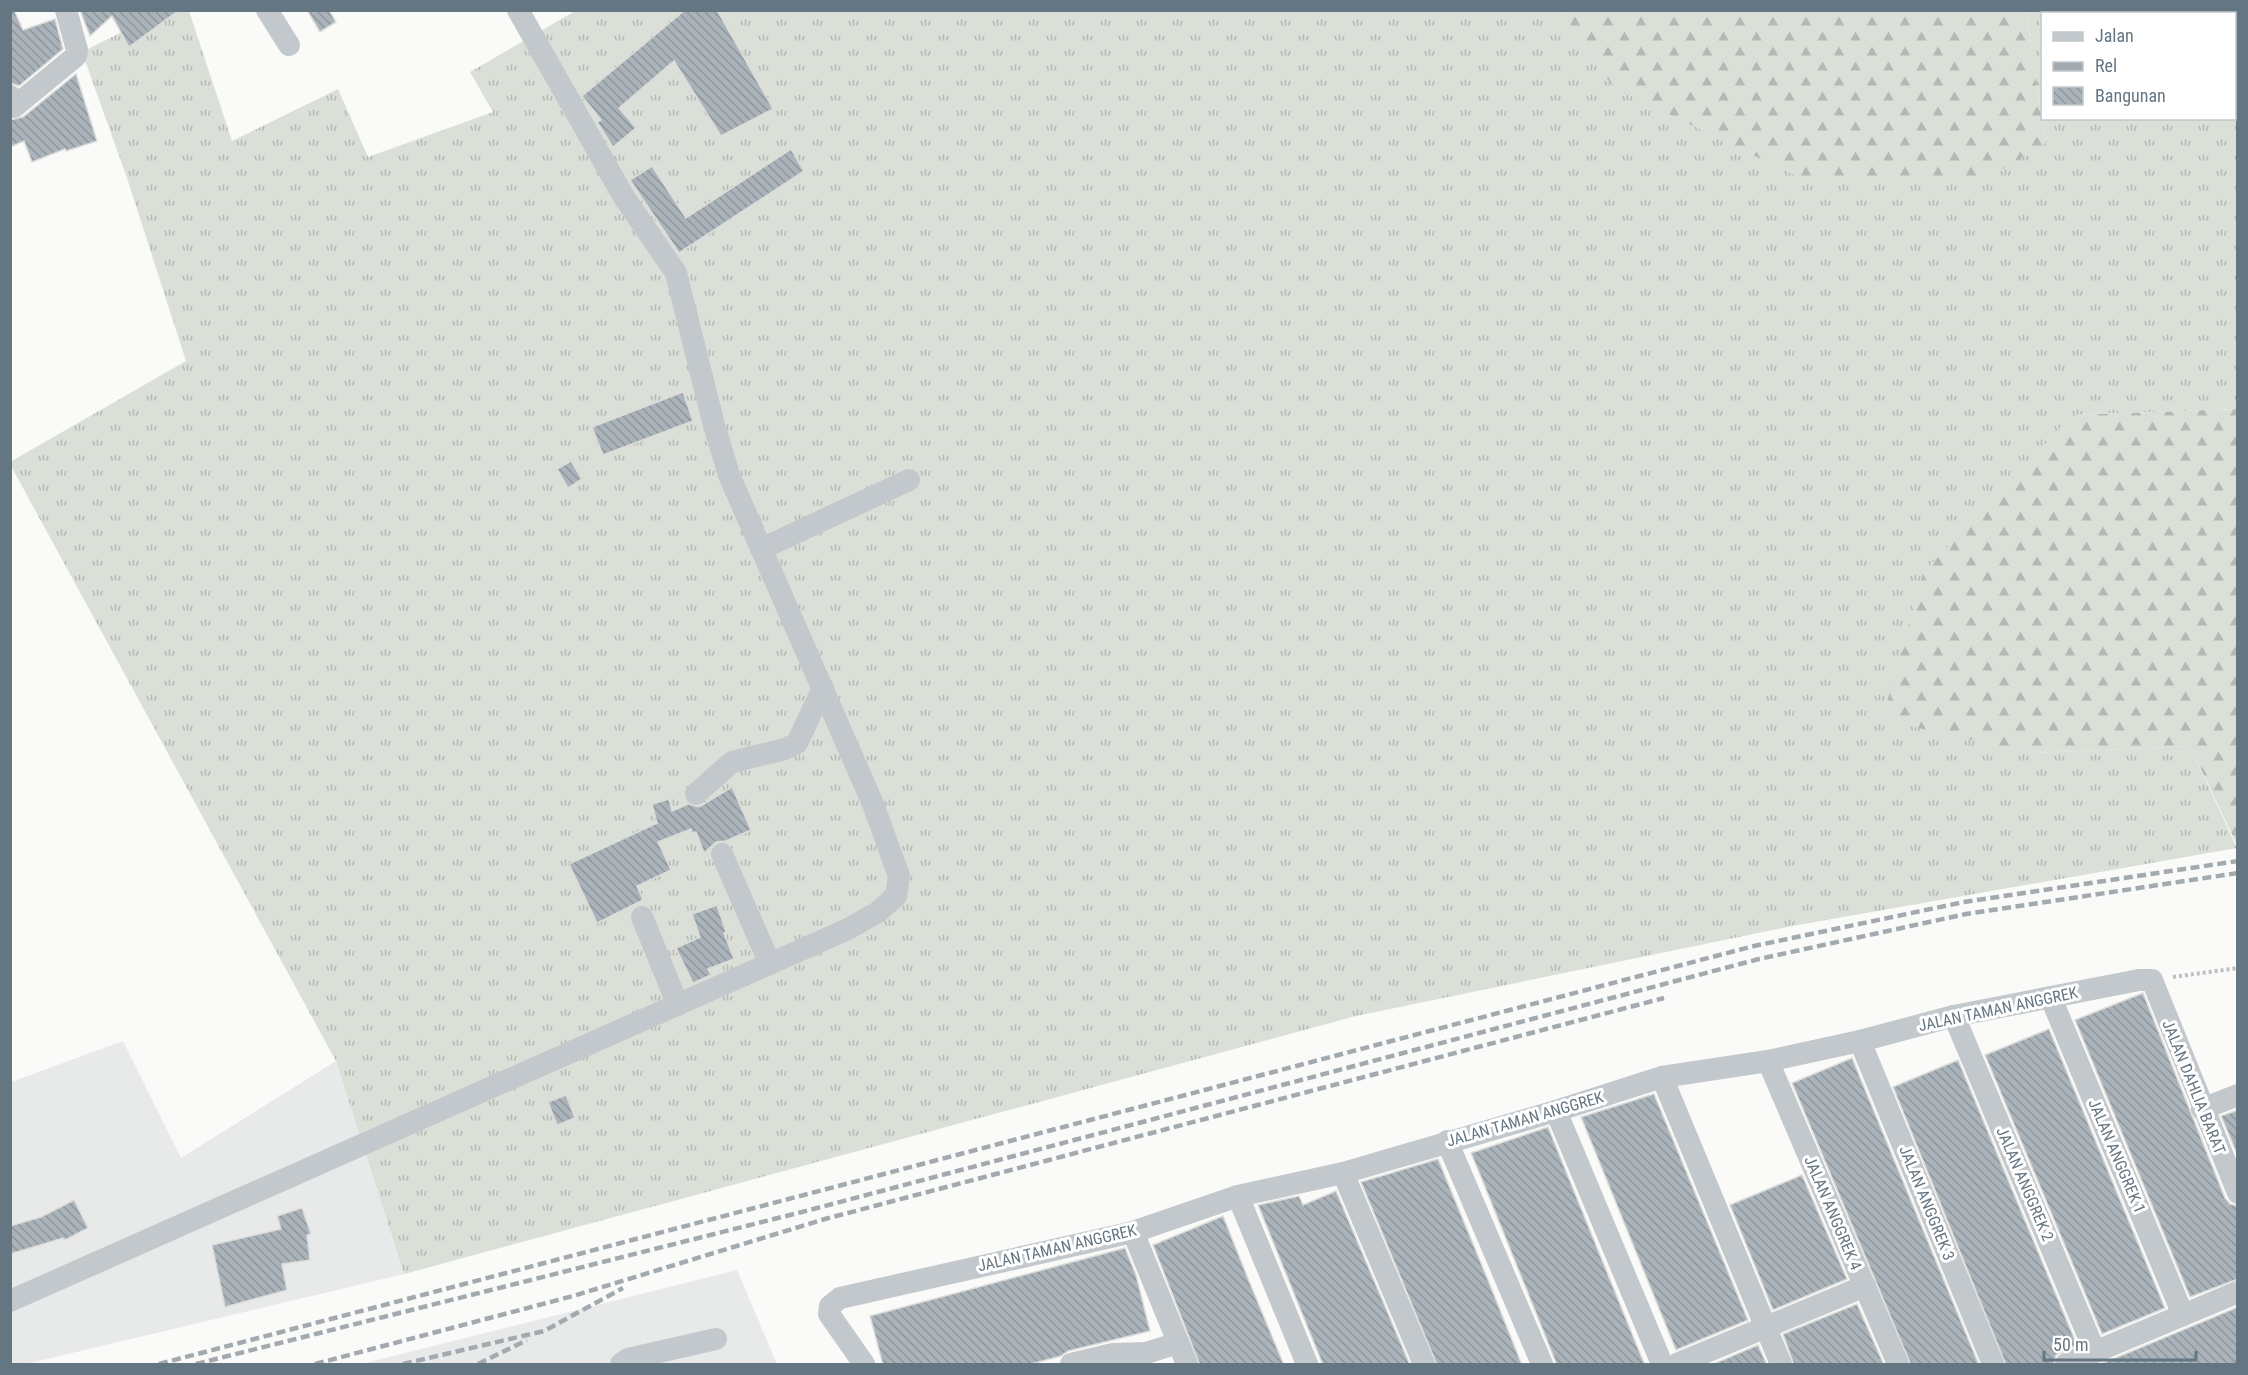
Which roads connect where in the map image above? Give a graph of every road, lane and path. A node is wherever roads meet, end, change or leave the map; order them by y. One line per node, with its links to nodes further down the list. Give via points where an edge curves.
1 (66, 10): 5 (street, via 76,56 14,107)
2 (267, 10): 4 (street)
3 (518, 10): 7 (street, via 624,197 676,273 729,475)
4 (289, 45)
5 (10, 96)
6 (909, 480): 7 (street)
7 (760, 549): 8 (street)
8 (823, 688): 9 (street, via 796,743 732,762); 12 (street, via 873,804 899,883 896,896 878,912)
9 (696, 794)
10 (722, 854): 12 (street)
11 (642, 917): 16 (street)
12 (770, 964): 16 (street)
13 (2238, 968): 14 (path)
14 (2152, 980): 15 (street, JALAN TAMAN ANGGREK); 22 (street, JALAN DAHLIA BARAT)
15 (2052, 998): 17 (street, JALAN TAMAN ANGGREK); 32 (street, JALAN ANGGREK 1)
16 (678, 1005): 31 (street)
17 (1954, 1016): 18 (street, JALAN TAMAN ANGGREK); 36 (street, JALAN ANGGREK 2)
18 (1860, 1041): 19 (street, JALAN TAMAN ANGGREK); 49 (street, JALAN ANGGREK 3)
19 (1768, 1061): 20 (street, JALAN TAMAN ANGGREK); 29 (street, JALAN ANGGREK 4)
20 (1662, 1077): 23 (street, JALAN TAMAN ANGGREK); 33 (street)
21 (2238, 1095): 22 (street)
22 (2202, 1109): 26 (street, JALAN DAHLIA BARAT)
23 (1556, 1111): 24 (street, JALAN TAMAN ANGGREK); 45 (street)
24 (1447, 1141): 25 (street, JALAN TAMAN ANGGREK); 44 (street)
25 (1343, 1173): 27 (street, JALAN TAMAN ANGGREK); 43 (street)
26 (2238, 1193)
27 (1238, 1196): 28 (street, JALAN TAMAN ANGGREK); 42 (street)
28 (1132, 1232): 35 (street); 39 (street, JALAN TAMAN ANGGREK, via 840,1298 830,1306 829,1314)
29 (1865, 1286): 33 (street); 48 (street, JALAN ANGGREK 4)
30 (2238, 1292): 32 (street)
31 (10, 1301)
32 (2183, 1315): 36 (street)
33 (1766, 1328): 46 (street); 47 (street)
34 (716, 1339): 38 (street, via 627,1359)
35 (1178, 1343): 37 (street); 41 (street)
36 (2095, 1352): 50 (street)
37 (1138, 1359): 40 (street, via 1113,1354)
38 (621, 1365)
39 (864, 1365)
40 (1071, 1365)
41 (1187, 1365)
42 (1307, 1365)
43 (1424, 1365)
44 (1542, 1365)
45 (1662, 1365)
46 (1677, 1365)
47 (1781, 1365)
48 (1899, 1365)
49 (1993, 1365)
50 (2066, 1365)

